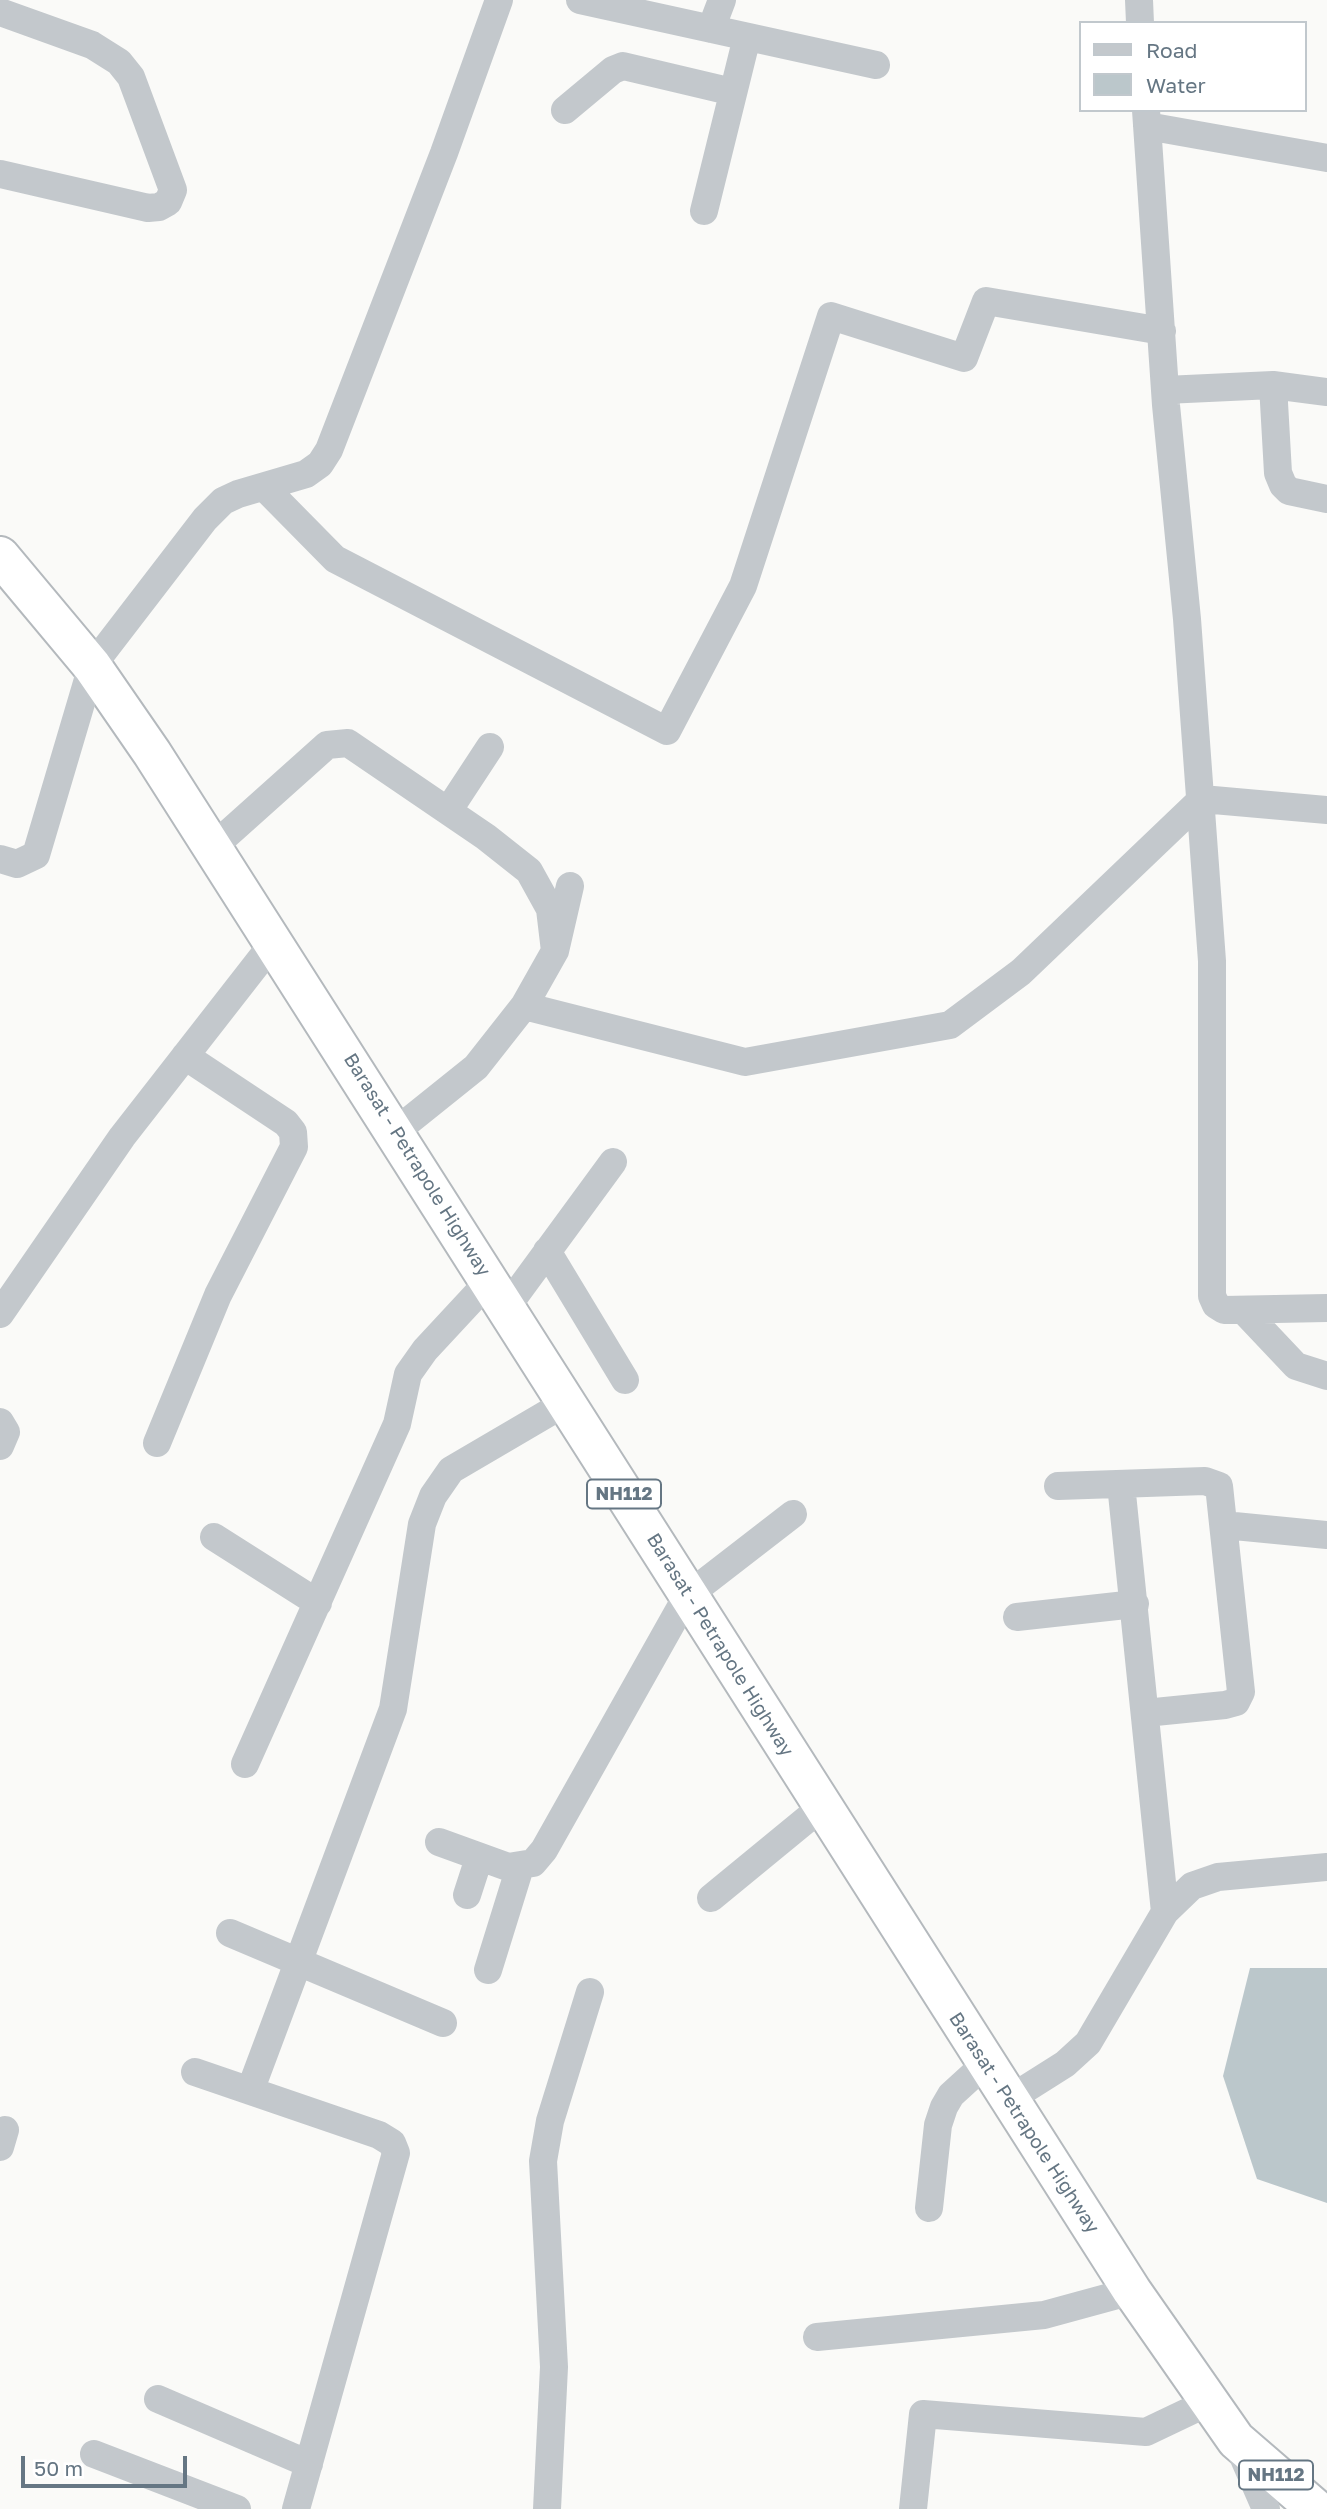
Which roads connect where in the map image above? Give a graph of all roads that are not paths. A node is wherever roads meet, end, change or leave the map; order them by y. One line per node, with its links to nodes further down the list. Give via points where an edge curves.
1 (580, 0): 7 (street)
2 (722, 0): 7 (street)
3 (1139, 0): 6 (street)
4 (494, 1): 20 (street, via 444,153 328,450 320,464 306,474)
5 (0, 12): 14 (street, via 92,45 119,62 131,77 173,190 168,202 148,208)
6 (1140, 21)
7 (711, 29): 8 (street)
8 (747, 37): 9 (street); 10 (street)
9 (876, 65)
10 (733, 92): 11 (street, via 623,66 613,69); 15 (street)
11 (565, 110)
12 (1147, 118): 13 (street); 16 (street)
13 (1327, 158)
14 (0, 174)
15 (704, 211)
16 (1162, 331): 18 (street); 20 (street, via 986,301 964,358 831,316 743,586 667,731 335,559)
17 (1273, 385): 18 (street); 19 (street); 21 (street, via 1278,473 1283,485 1289,491)
18 (1166, 390): 25 (street)
19 (1327, 392)
20 (264, 487): 23 (street, via 223,501 205,519)
21 (1327, 499)
22 (0, 556): 23 (highway, Barasat - Petrapole Highway / NH112)
23 (92, 666): 28 (highway, Barasat - Petrapole Highway / NH112); 29 (street, via 41,846 29,861 17,864)
24 (490, 747): 27 (street)
25 (1202, 799): 26 (street); 33 (street, via 1021,972 950,1025 745,1062); 40 (street, via 1212,961 1212,1296 1224,1310)
26 (1327, 810)
27 (448, 811): 28 (street, via 361,750 339,742 327,746); 32 (street, via 529,871 550,909)
28 (213, 847): 31 (highway, Barasat - Petrapole Highway / NH112)
29 (0, 859)
30 (570, 886): 32 (street)
31 (274, 942): 34 (street); 35 (highway, Barasat - Petrapole Highway / NH112)
32 (555, 951): 33 (street)
33 (524, 1006): 35 (street, via 475,1067)
34 (185, 1056): 41 (street, via 122,1137); 46 (street, via 286,1123 293,1132 294,1147 218,1295)
35 (395, 1132): 38 (highway, Barasat - Petrapole Highway / NH112)
36 (613, 1162): 37 (street)
37 (547, 1251): 38 (street); 43 (street)
38 (498, 1294): 44 (highway, Barasat - Petrapole Highway / NH112); 55 (street, via 425,1350 408,1374 397,1424)
39 (1327, 1308): 40 (street)
40 (1244, 1311): 42 (street, via 1296,1366)
41 (0, 1314)
42 (1327, 1376)
43 (625, 1380)
44 (567, 1402): 54 (highway, Barasat - Petrapole Highway / NH112); 69 (street, via 451,1470 433,1496 422,1524 393,1709)
45 (0, 1422): 47 (street, via 6,1432)
46 (157, 1443)
47 (0, 1446)
48 (1121, 1484): 49 (street); 51 (street, via 1214,1482 1219,1486); 56 (street)
49 (1058, 1486)
50 (793, 1514): 54 (street)
51 (1224, 1525): 52 (street); 58 (street, via 1241,1692 1236,1702 1225,1705)
52 (1327, 1535)
53 (214, 1537): 55 (street)
54 (687, 1596): 60 (highway, Barasat - Petrapole Highway / NH112); 63 (street, via 544,1850 533,1863)
55 (318, 1603): 59 (street)
56 (1135, 1604): 57 (street); 58 (street)
57 (1017, 1617)
58 (1144, 1713): 67 (street)
59 (245, 1764)
60 (823, 1806): 66 (street); 73 (highway, Barasat - Petrapole Highway / NH112)
61 (439, 1842): 62 (street)
62 (479, 1858): 63 (street); 65 (street)
63 (520, 1867): 70 (street)
64 (1327, 1867): 67 (street, via 1218,1877 1192,1886)
65 (467, 1895)
66 (711, 1898)
67 (1165, 1912): 76 (street, via 1088,2043 1065,2064)
68 (230, 1933): 69 (street)
69 (301, 1962): 72 (street); 75 (street)
70 (488, 1970)
71 (590, 1992): 87 (street, via 550,2121 543,2161 554,2367)
72 (443, 2023)
73 (985, 2064): 76 (highway, Barasat - Petrapole Highway / NH112); 77 (street, via 944,2107)
74 (195, 2072): 75 (street)
75 (250, 2091): 84 (street, via 379,2136 392,2143 396,2153)
76 (1008, 2100): 78 (highway, Barasat - Petrapole Highway / NH112)
77 (929, 2208)
78 (1132, 2291): 79 (street, via 1044,2315); 81 (highway, Barasat - Petrapole Highway / NH112)
79 (817, 2337)
80 (158, 2399): 84 (street)
81 (1209, 2402): 82 (highway, Barasat - Petrapole Highway / NH112); 88 (street, via 1146,2432 923,2414)
82 (1236, 2440): 89 (street); 90 (highway, Barasat - Petrapole Highway / NH112)
83 (94, 2454): 85 (street)
84 (309, 2464): 86 (street)
85 (237, 2509)
86 (296, 2509)
87 (547, 2509)
88 (914, 2509)
89 (1266, 2509)
90 (1316, 2509)

